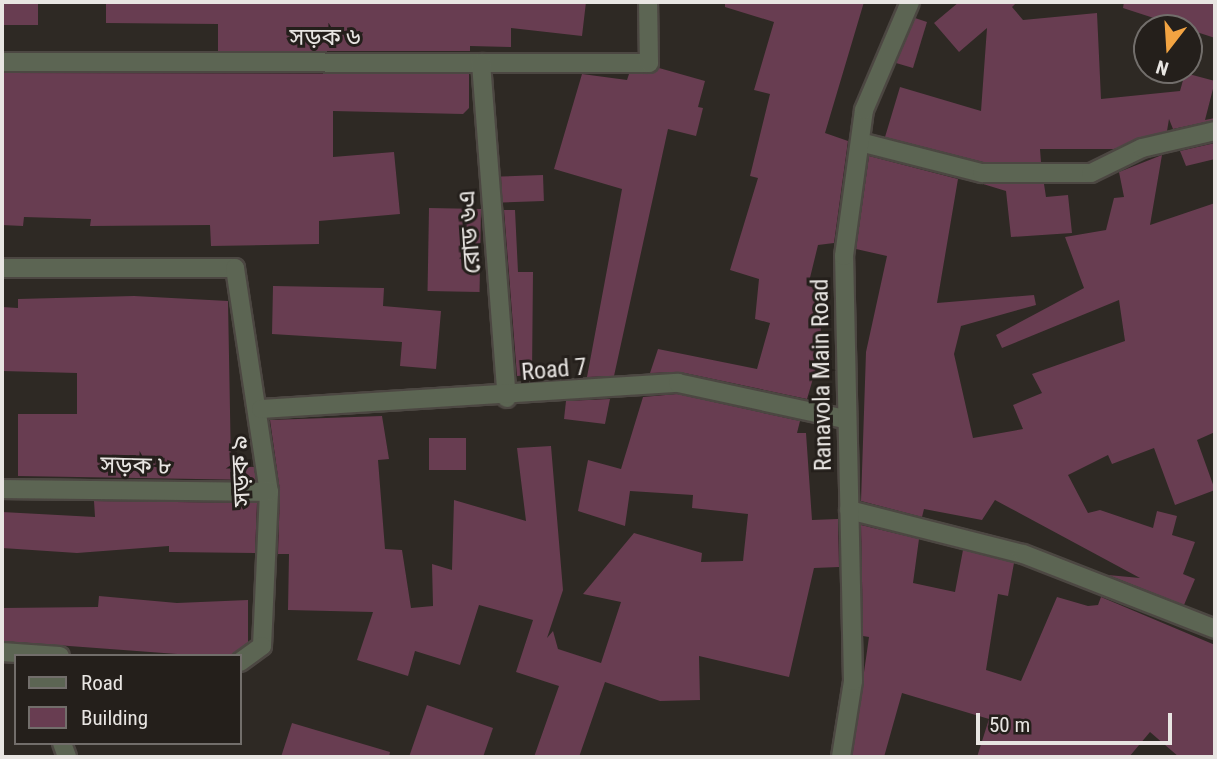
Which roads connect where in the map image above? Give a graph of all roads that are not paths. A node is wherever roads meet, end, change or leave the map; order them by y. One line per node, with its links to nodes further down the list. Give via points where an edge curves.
1 (648, 2): 4 (street, সড়ক ৬, via 649,63)
2 (910, 2): 6 (street, Ranavola Main Road, via 864,110)
3 (2, 62): 4 (street, সড়ক ৬)
4 (481, 63): 8 (street, রোড ৬এ)
5 (1215, 131): 6 (street, via 1142,148 1091,173 982,173)
6 (860, 142): 10 (street, Ranavola Main Road, via 844,257)
7 (2, 268): 9 (street, সড়ক ৯, via 235,268)
8 (507, 398): 9 (street, Road 7); 10 (street, Road 7, via 689,383)
9 (261, 409): 12 (street, সড়ক ৯)
10 (845, 419): 13 (street, Ranavola Main Road)
11 (2, 489): 12 (street, সড়ক ৮)
12 (269, 492): 17 (street, সড়ক ৯, via 262,646)
13 (849, 510): 14 (street, via 1023,554); 18 (street, Ranavola Main Road, via 853,681)
14 (1215, 629)
15 (2, 652): 16 (street)
16 (24, 654)
17 (242, 661)
18 (841, 757)

